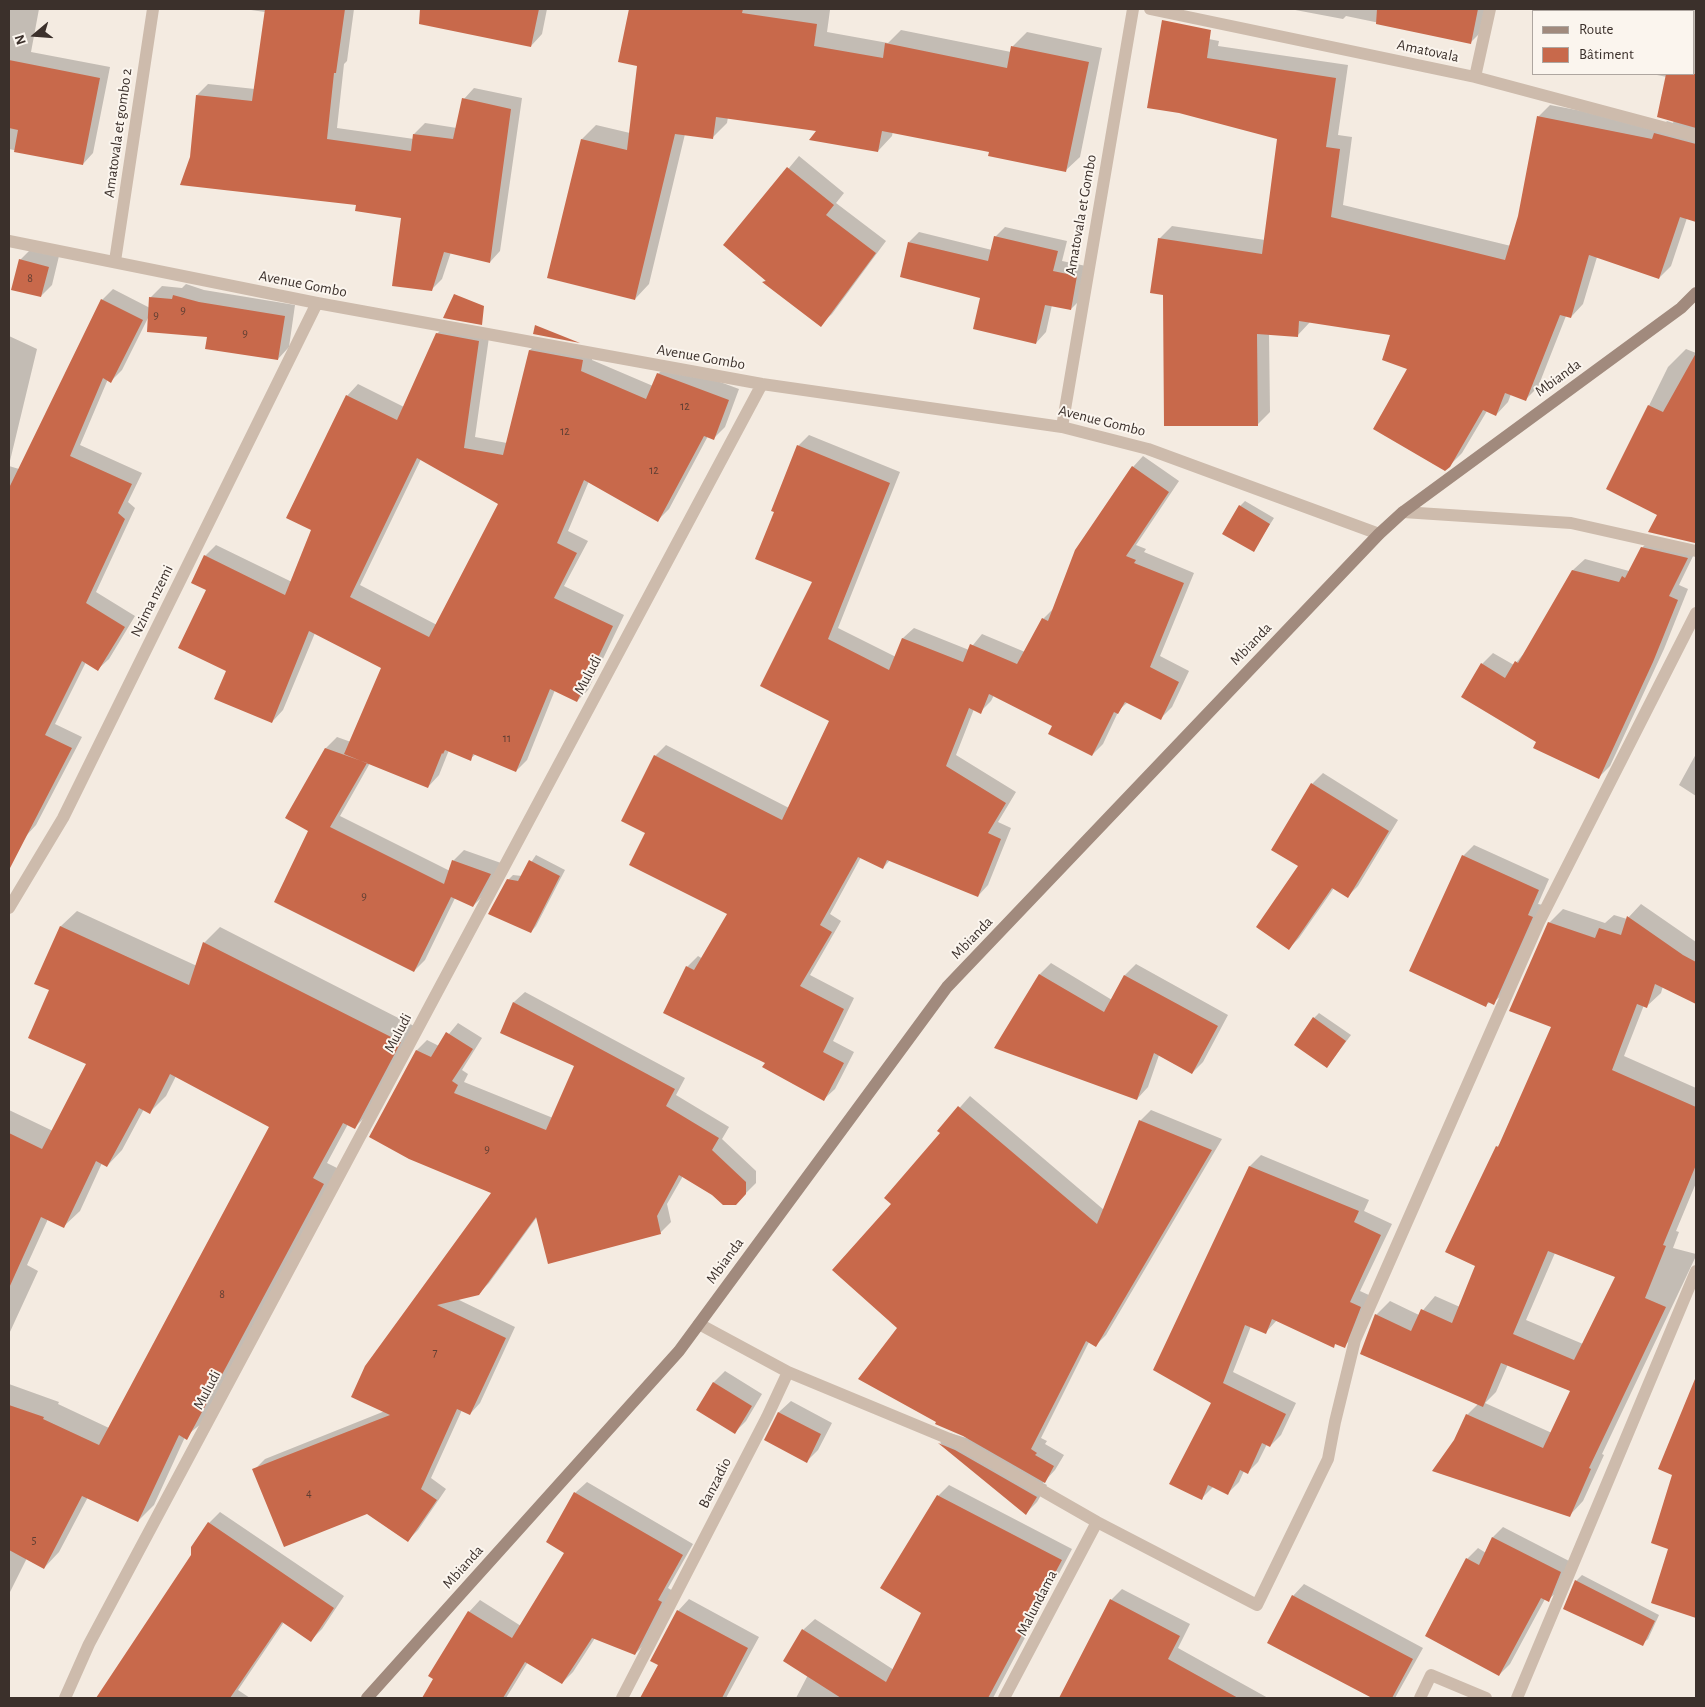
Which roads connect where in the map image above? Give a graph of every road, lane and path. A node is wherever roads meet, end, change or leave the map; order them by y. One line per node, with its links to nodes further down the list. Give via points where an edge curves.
1 (153, 9): 8 (street, Amatovala et gombo 2)
2 (1132, 9): 12 (street, Amatovala et Gombo)
3 (1150, 9): 5 (street, Amatovala)
4 (1490, 9): 5 (street)
5 (1475, 77): 6 (street, Amatovala)
6 (1696, 136)
7 (9, 241): 8 (street, Avenue Gombo)
8 (115, 261): 10 (street, Avenue Gombo)
9 (1696, 293): 13 (street, Mbianda, via 1681,308)
10 (317, 304): 11 (street, Avenue Gombo); 17 (street, Nzima nzemi, via 63,818)
11 (762, 384): 12 (street, Avenue Gombo); 22 (street, Muludi, via 88,1644)
12 (1062, 427): 14 (street, Avenue Gombo, via 1148,449)
13 (1403, 512): 14 (street, Mbianda); 15 (street, via 1571,523)
14 (1379, 534): 19 (street, Mbianda, via 947,987)
15 (1696, 551)
16 (1696, 614): 21 (street, via 1539,922 1355,1340 1328,1459 1257,1605)
17 (9, 908)
18 (1696, 1271): 28 (street)
19 (699, 1324): 20 (street); 23 (street, Mbianda, via 679,1351)
20 (788, 1372): 21 (street, via 959,1443); 24 (street, Banzadio)
21 (1097, 1522): 25 (street, Malundama)
22 (65, 1698)
23 (366, 1698)
24 (622, 1698)
25 (1004, 1698)
26 (1420, 1698): 27 (street, via 1431,1675)
27 (1486, 1698)
28 (1517, 1698)

